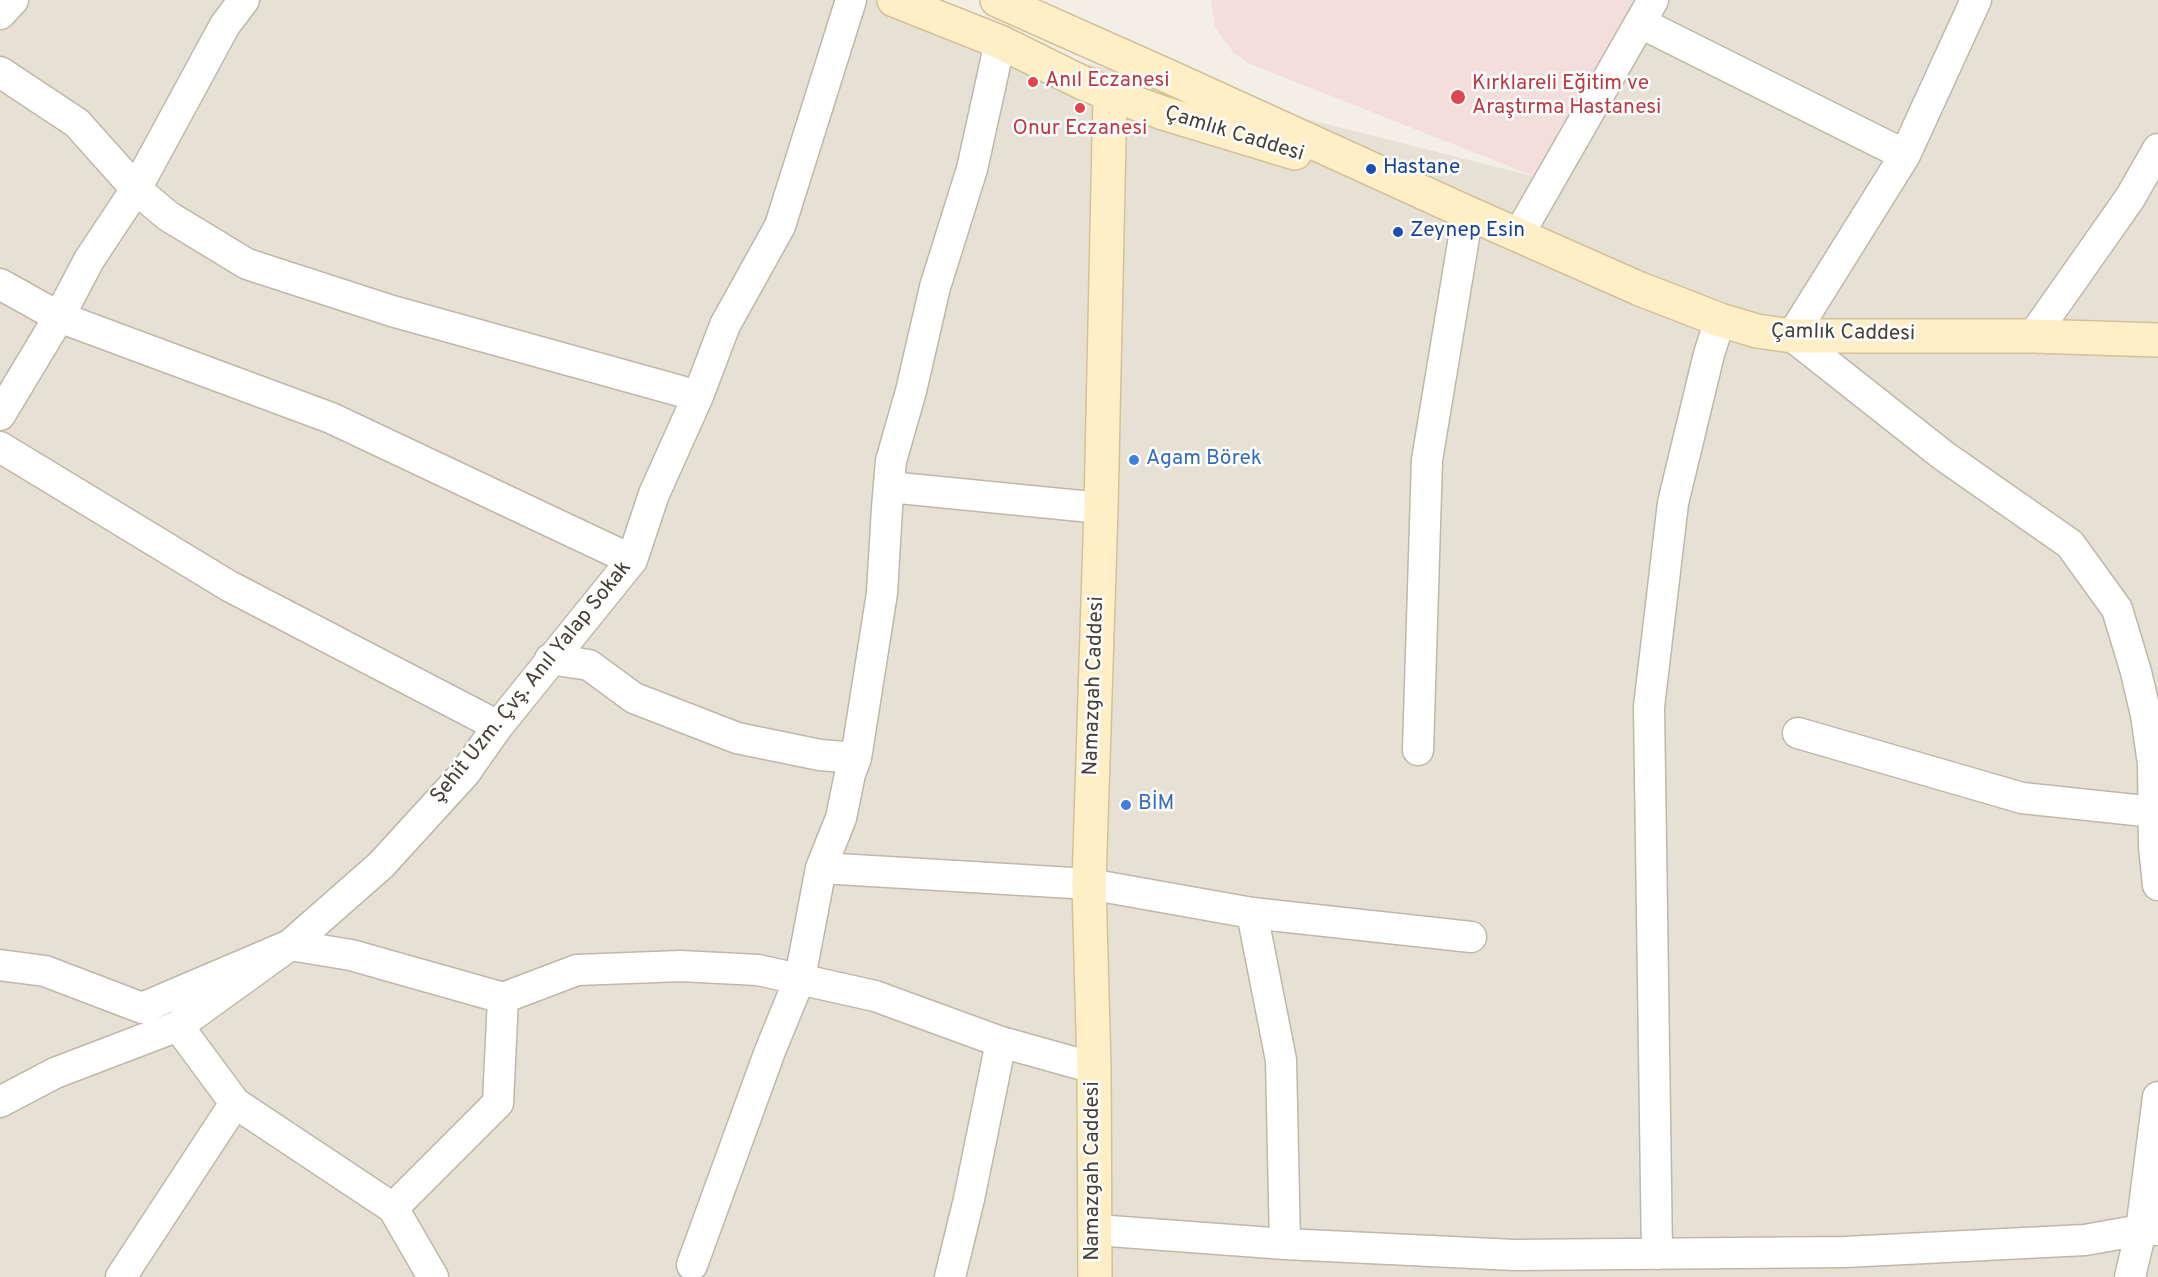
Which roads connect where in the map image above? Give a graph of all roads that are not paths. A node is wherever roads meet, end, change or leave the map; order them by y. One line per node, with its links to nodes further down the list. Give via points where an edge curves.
1 (13, 0): 8 (street)
2 (244, 0): 15 (street, via 225,25)
3 (851, 0): 24 (street, Şehit Uzm. Çvş. Anıl Yalap Sokak, via 780,226 725,324)
4 (894, 0): 9 (street, Çamlık Caddesi)
5 (997, 0): 14 (street, Çamlık Caddesi)
6 (1976, 0): 13 (street)
7 (1647, 12): 13 (street); 17 (street)
8 (0, 14)
9 (1000, 42): 11 (street, Çamlık Caddesi); 27 (street, via 972,169 935,287 891,461)
10 (0, 72): 15 (street, via 77,123)
11 (1110, 94): 14 (street, Çamlık Caddesi); 28 (street, Namazgah Caddesi)
12 (2158, 149): 22 (street, via 2130,198)
13 (1905, 155): 21 (street)
14 (1413, 188): 16 (street, Çamlık Caddesi)
15 (136, 189): 19 (street, via 89,260); 24 (street, via 168,216 247,264 392,311)
16 (1468, 213): 17 (street, Çamlık Caddesi); 33 (street, via 1427,460)
17 (1519, 234): 20 (street, Çamlık Caddesi)
18 (0, 284): 19 (street)
19 (59, 317): 25 (street); 29 (street, via 331,418)
20 (1720, 320): 21 (street, Çamlık Caddesi, via 1757,332); 55 (street, via 1672,503 1649,706)
21 (1792, 336): 22 (street, Çamlık Caddesi); 35 (street, via 1944,456 2070,544 2117,609 2146,715)
22 (2033, 336): 23 (street, Çamlık Caddesi)
23 (2158, 340)
24 (698, 396): 29 (street, Şehit Uzm. Çvş. Anıl Yalap Sokak, via 654,494)
25 (0, 416)
26 (0, 447): 31 (street, via 229,586)
27 (889, 487): 28 (street); 34 (street, via 882,593)
28 (1101, 508): 37 (street, Namazgah Caddesi)
29 (632, 560): 30 (street, Şehit Uzm. Çvş. Anıl Yalap Sokak)
30 (550, 659): 31 (street, Şehit Uzm. Çvş. Anıl Yalap Sokak); 34 (street, via 589,665 634,698 736,738)
31 (498, 726): 41 (street, Şehit Uzm. Çvş. Anıl Yalap Sokak, via 465,773 381,865)
32 (1798, 733): 35 (street, via 2022,798)
33 (1418, 750)
34 (856, 758): 36 (street, via 841,818)
35 (2154, 812): 38 (street)
36 (821, 868): 37 (street); 43 (street)
37 (1089, 884): 39 (street); 47 (street, Namazgah Caddesi)
38 (2158, 885)
39 (1252, 913): 40 (street); 54 (street, via 1281,1060)
40 (1471, 938)
41 (290, 945): 42 (street, via 142,1008 45,971); 44 (street, via 351,955); 45 (street, Şehit Uzm. Çvş. Anıl Yalap Sokak)
42 (0, 965)
43 (800, 978): 44 (street, via 758,970 681,966 577,970); 46 (street, via 874,996); 56 (street)
44 (503, 998): 51 (street, via 498,1102)
45 (178, 1026): 49 (street, Şehit Uzm. Çvş. Anıl Yalap Sokak, via 55,1073); 50 (street)
46 (1000, 1042): 47 (street); 59 (street)
47 (1094, 1068): 52 (street, Namazgah Caddesi)
48 (2158, 1097): 53 (street)
49 (0, 1102)
50 (235, 1103): 51 (street); 57 (street)
51 (393, 1208): 58 (street)
52 (1096, 1230): 54 (street); 60 (street, Namazgah Caddesi)
53 (2150, 1230): 55 (street, via 2085,1240 1967,1247); 61 (street)
54 (1286, 1244): 55 (street, via 1514,1254)
55 (1657, 1254)
56 (692, 1265)
57 (121, 1277)
58 (433, 1277)
59 (950, 1277)
60 (1095, 1277)
61 (2130, 1277)

